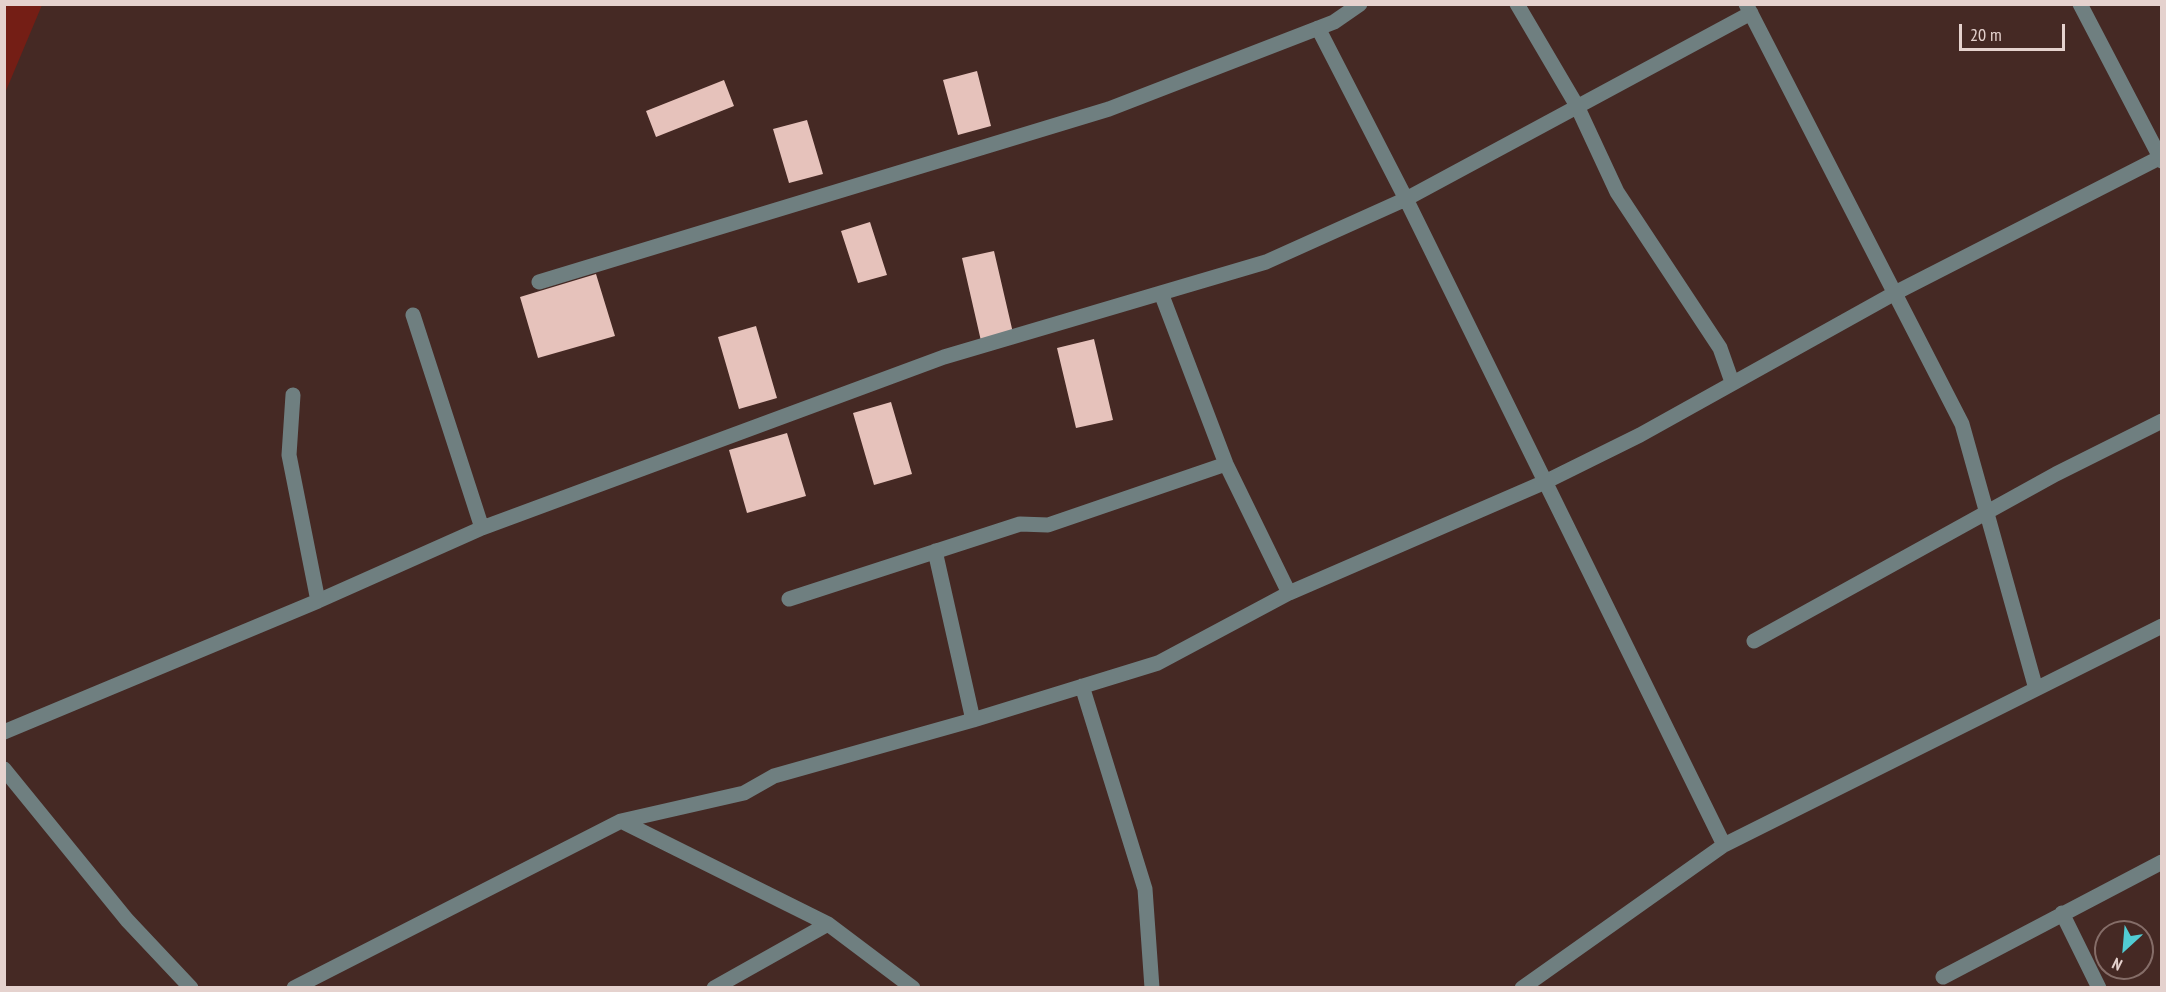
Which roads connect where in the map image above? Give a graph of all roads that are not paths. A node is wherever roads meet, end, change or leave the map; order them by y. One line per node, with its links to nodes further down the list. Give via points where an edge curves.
1 (1360, 4): 5 (street, via 1335,22)
2 (1517, 4): 6 (street)
3 (2080, 4): 7 (street)
4 (1748, 8): 6 (street); 11 (street)
5 (1318, 28): 8 (street); 9 (street, via 1109,109)
6 (1577, 106): 8 (street); 13 (street, via 1617,192 1720,348)
7 (2160, 160): 11 (street)
8 (1406, 199): 10 (street, via 1266,262); 17 (street)
9 (539, 282)
10 (1161, 293): 16 (street); 19 (street, via 944,357)
11 (1895, 293): 13 (street); 18 (street, via 1962,424)
12 (413, 315): 19 (street)
13 (1732, 382): 17 (street, via 1640,435)
14 (293, 395): 23 (street, via 289,455)
15 (2162, 421): 18 (street)
16 (1226, 464): 20 (street, via 1048,525 1020,524); 21 (street)
17 (1545, 482): 21 (street); 32 (street)
18 (1987, 513): 25 (street); 27 (street)
19 (482, 528): 23 (street)
20 (935, 551): 22 (street); 28 (street)
21 (1289, 592): 26 (street, via 1158,663)
22 (789, 599)
23 (318, 601): 29 (street)
24 (2162, 626): 27 (street)
25 (1754, 641)
26 (1082, 686): 28 (street); 41 (street, via 1145,889)
27 (2036, 689): 32 (street)
28 (973, 720): 31 (street, via 774,776 744,793)
29 (4, 732)
30 (4, 769): 37 (street, via 127,920)
31 (621, 821): 35 (street); 38 (street)
32 (1724, 845): 42 (street)
33 (2162, 862): 34 (street)
34 (2062, 913): 36 (street); 43 (street)
35 (828, 924): 39 (street); 40 (street)
36 (1943, 977)
37 (191, 987)
38 (294, 987)
39 (714, 987)
40 (913, 987)
41 (1152, 987)
42 (1522, 987)
43 (2099, 987)

